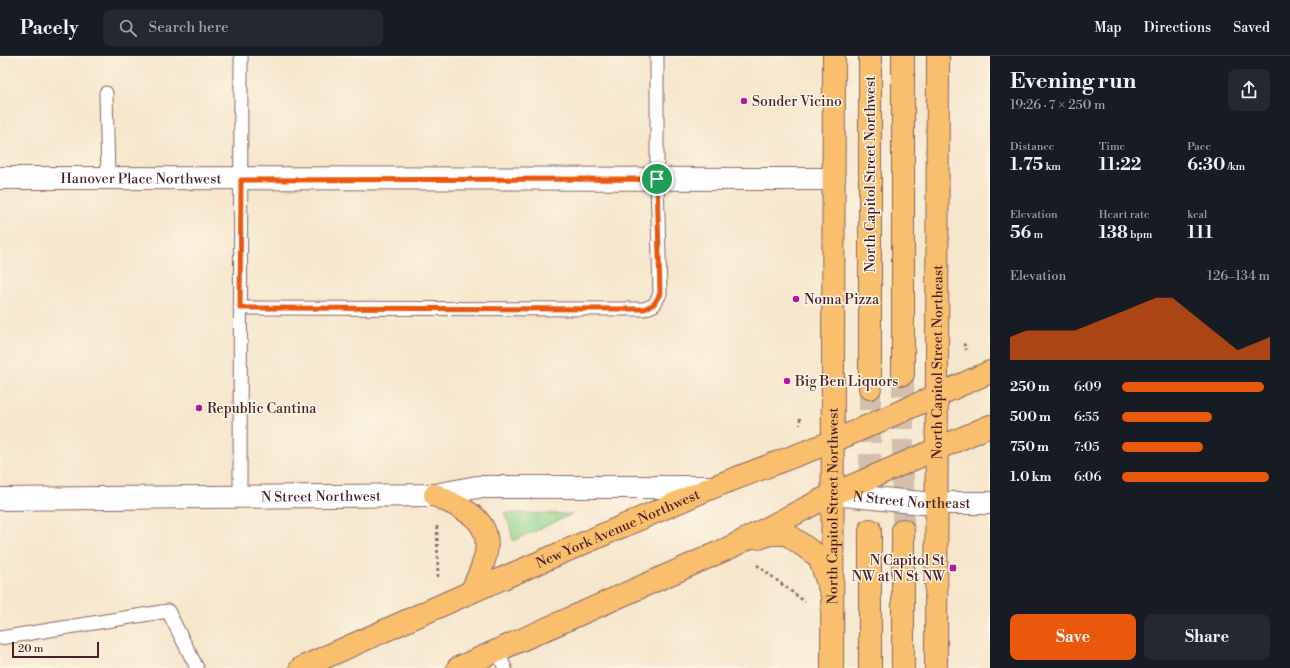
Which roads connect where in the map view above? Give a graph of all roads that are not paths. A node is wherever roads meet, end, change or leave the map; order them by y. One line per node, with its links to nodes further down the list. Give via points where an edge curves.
1 (241, 56): 12 (lane)
2 (657, 56): 10 (lane)
3 (834, 56): 11 (main road, North Capitol Street Northwest)
4 (870, 56): 16 (main road, North Capitol Street Northwest)
5 (903, 56): 15 (main road)
6 (938, 56): 17 (main road, North Capitol Street Northeast)
7 (106, 93): 9 (lane)
8 (0, 178): 9 (street, Hanover Place Northwest)
9 (108, 178): 12 (street, Hanover Place Northwest)
10 (657, 179): 11 (street, Hanover Place Northwest); 12 (street, Hanover Place Northwest); 13 (lane, via 660,294 654,304 644,309)
11 (834, 179): 19 (main road, North Capitol Street Northwest)
12 (241, 180): 13 (lane)
13 (240, 308): 24 (lane)
14 (990, 372): 17 (main road, New York Avenue Northwest)
15 (903, 374)
16 (870, 388)
17 (937, 396): 19 (main road, New York Avenue Northwest); 20 (main road, North Capitol Street Northeast)
18 (990, 426): 20 (main road)
19 (834, 441): 21 (main road, New York Avenue Northwest); 22 (main road, North Capitol Street Northwest)
20 (936, 449): 22 (main road); 26 (main road, North Capitol Street Northeast)
21 (713, 487): 23 (street, N Street Northwest, via 477,487); 31 (main road, New York Avenue Northwest)
22 (833, 494): 26 (street, N Street Northeast); 30 (main road); 32 (main road, North Capitol Street Northwest)
23 (435, 495): 24 (street, N Street Northwest); 31 (main road, via 468,512 482,528 487,552 484,565)
24 (240, 496): 25 (street, N Street Northwest)
25 (0, 499)
26 (936, 503): 27 (street, N Street Northeast); 41 (main road, North Capitol Street Northeast)
27 (990, 503)
28 (870, 530): 39 (main road)
29 (903, 530): 40 (main road)
30 (731, 547): 32 (main road, via 770,534 787,534 819,557); 34 (main road)
31 (471, 592): 36 (main road, New York Avenue Northwest)
32 (832, 596): 38 (main road, North Capitol Street Northwest)
33 (0, 638): 35 (lane, via 168,612)
34 (501, 659): 37 (main road)
35 (197, 668)
36 (301, 668)
37 (458, 668)
38 (832, 668)
39 (870, 668)
40 (903, 668)
41 (936, 668)

